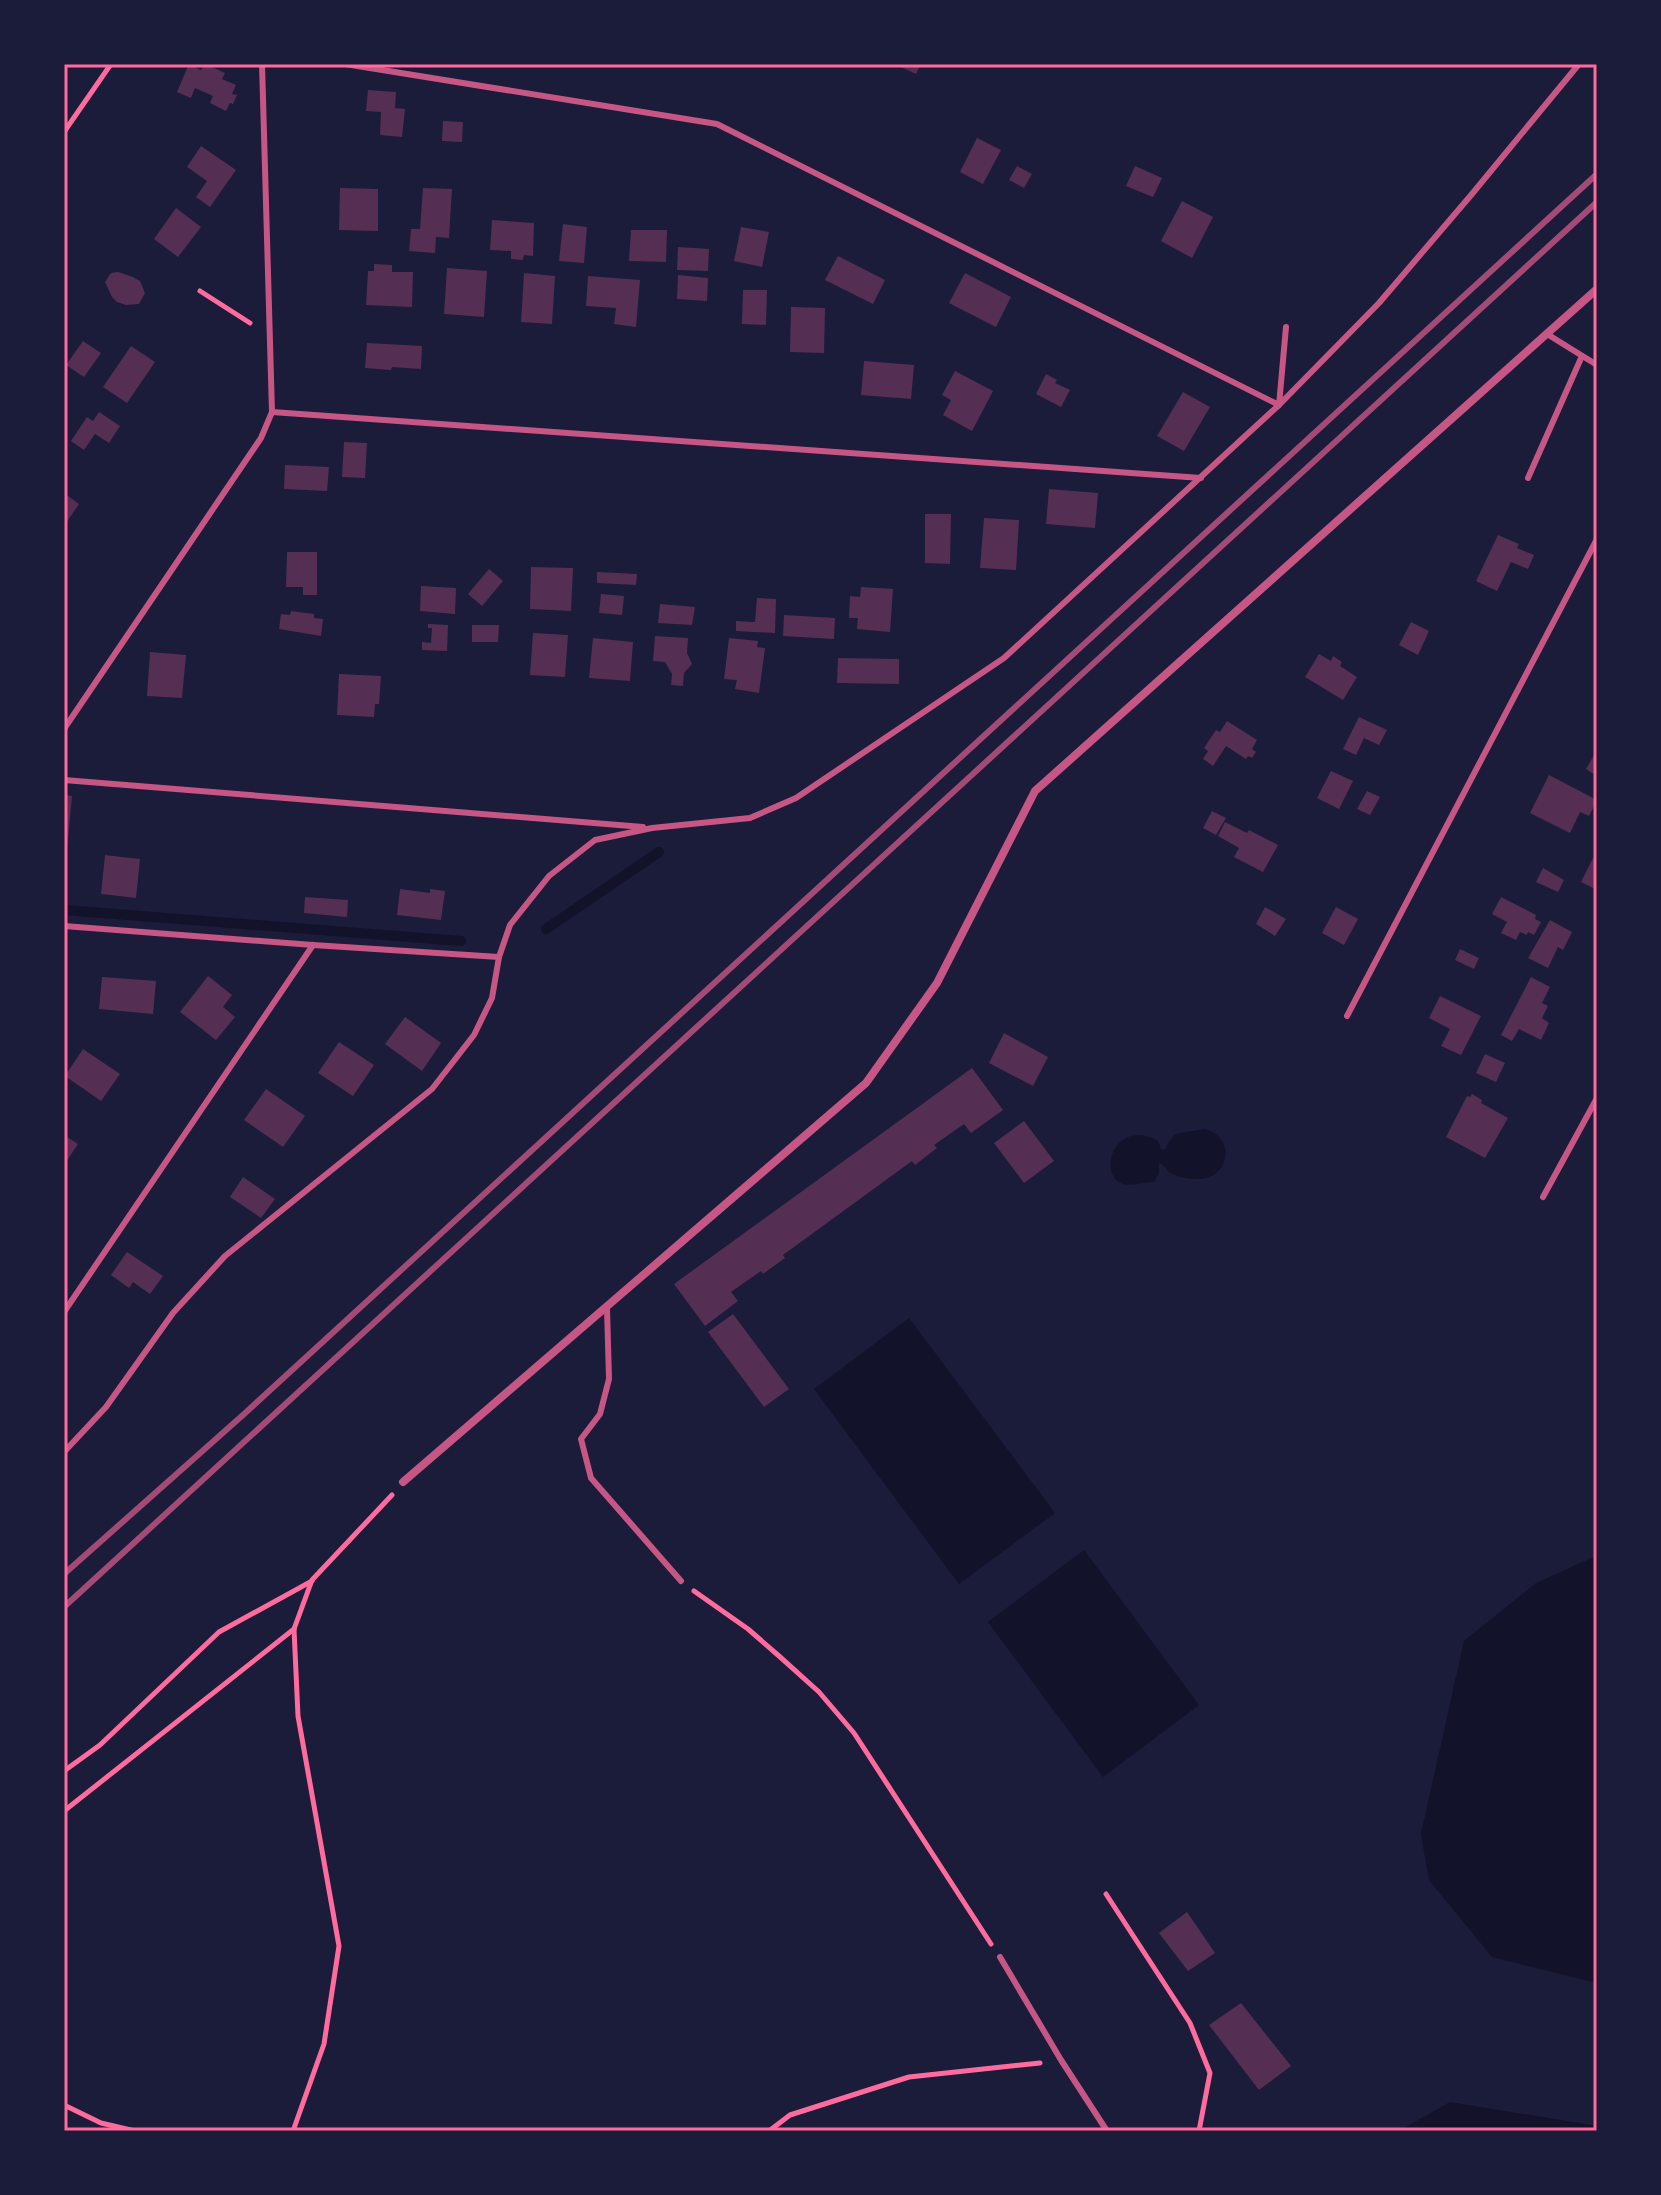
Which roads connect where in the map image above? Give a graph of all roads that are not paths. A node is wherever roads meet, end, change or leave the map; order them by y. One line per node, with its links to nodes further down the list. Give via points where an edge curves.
1 (262, 64): 10 (lane)
2 (345, 64): 9 (lane, via 717,124)
3 (1579, 64): 9 (lane, via 1379,303)
4 (1597, 289): 6 (street)
5 (1286, 327): 9 (lane)
6 (1547, 334): 7 (lane); 23 (street, via 1035,791 937,983 866,1083)
7 (1582, 356): 8 (lane); 12 (lane)
8 (1597, 365)
9 (1279, 405): 11 (lane)
10 (272, 412): 11 (lane); 14 (lane, via 261,438)
11 (1201, 478): 16 (lane, via 1004,658 796,798 750,818)
12 (1528, 478)
13 (1597, 539): 20 (lane)
14 (64, 729)
15 (64, 780): 16 (lane)
16 (652, 828): 19 (lane, via 595,840 549,876 510,925)
17 (64, 926): 18 (lane)
18 (313, 945): 19 (lane); 24 (lane)
19 (499, 957): 25 (lane, via 492,998 474,1035 432,1089 225,1256 173,1313 106,1407)
20 (1347, 1016)
21 (1597, 1098): 22 (lane)
22 (1543, 1197)
23 (607, 1308): 26 (street); 27 (lane, via 609,1379 600,1414 581,1439 591,1478)
24 (64, 1312)
25 (64, 1452)
26 (403, 1482)
27 (681, 1581)
28 (1000, 1957): 29 (lane)
29 (1107, 2131)

